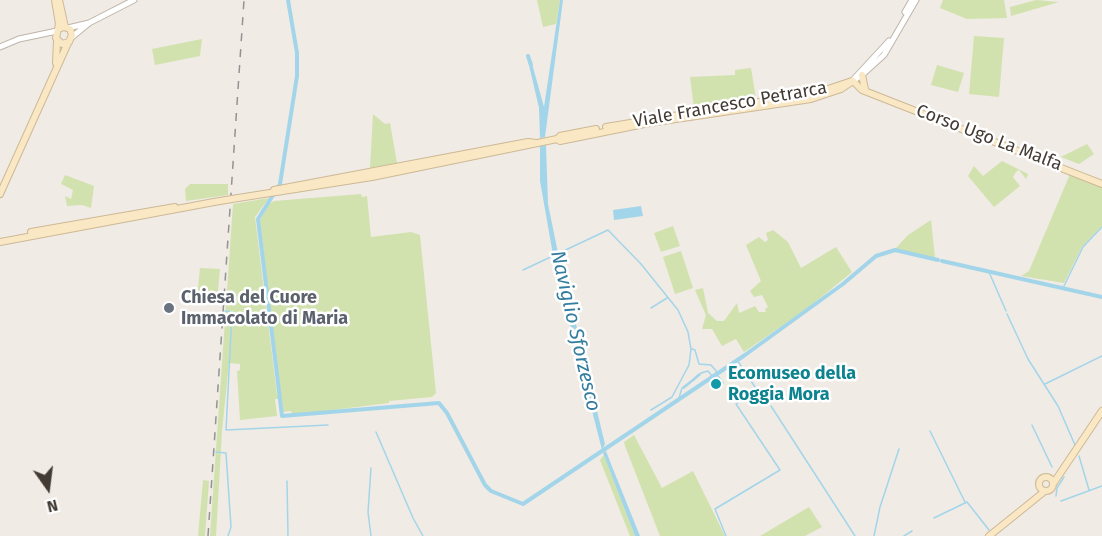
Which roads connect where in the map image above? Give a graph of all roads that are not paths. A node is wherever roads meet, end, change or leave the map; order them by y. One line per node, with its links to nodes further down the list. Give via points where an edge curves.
1 (57, 0): 5 (main road)
2 (134, 0): 4 (street)
3 (914, 0): 9 (street, via 884,54); 10 (street, via 885,47)
4 (88, 23): 5 (street); 6 (street)
5 (60, 32): 6 (main road); 6 (main road, via 62,44); 7 (street); 8 (main road)
6 (70, 40): 8 (main road)
7 (0, 47)
8 (56, 69): 15 (main road)
9 (862, 75): 10 (street); 12 (main road)
10 (853, 81): 11 (main road, Viale Francesco Petrarca); 12 (main road, Corso Ugo La Malfa); 13 (main road, Viale Francesco Petrarca, via 819,92 649,119)
11 (841, 89): 12 (main road, Corso Ugo La Malfa); 13 (main road, Viale Francesco Petrarca, via 811,99)
12 (869, 92): 14 (main road, Corso Ugo La Malfa)
13 (557, 139): 16 (main road, Viale Francesco Petrarca, bridge)
14 (1102, 183)
15 (0, 194)
16 (214, 202): 17 (main road); 18 (main road)
17 (0, 237)
18 (0, 242)
19 (1102, 411): 20 (main road)
20 (1074, 451): 21 (main road); 22 (main road)
21 (1048, 478): 22 (main road); 23 (main road, via 1040,480)
22 (1053, 484): 23 (main road, via 1050,490)
23 (1042, 489): 24 (main road)
24 (989, 536)

